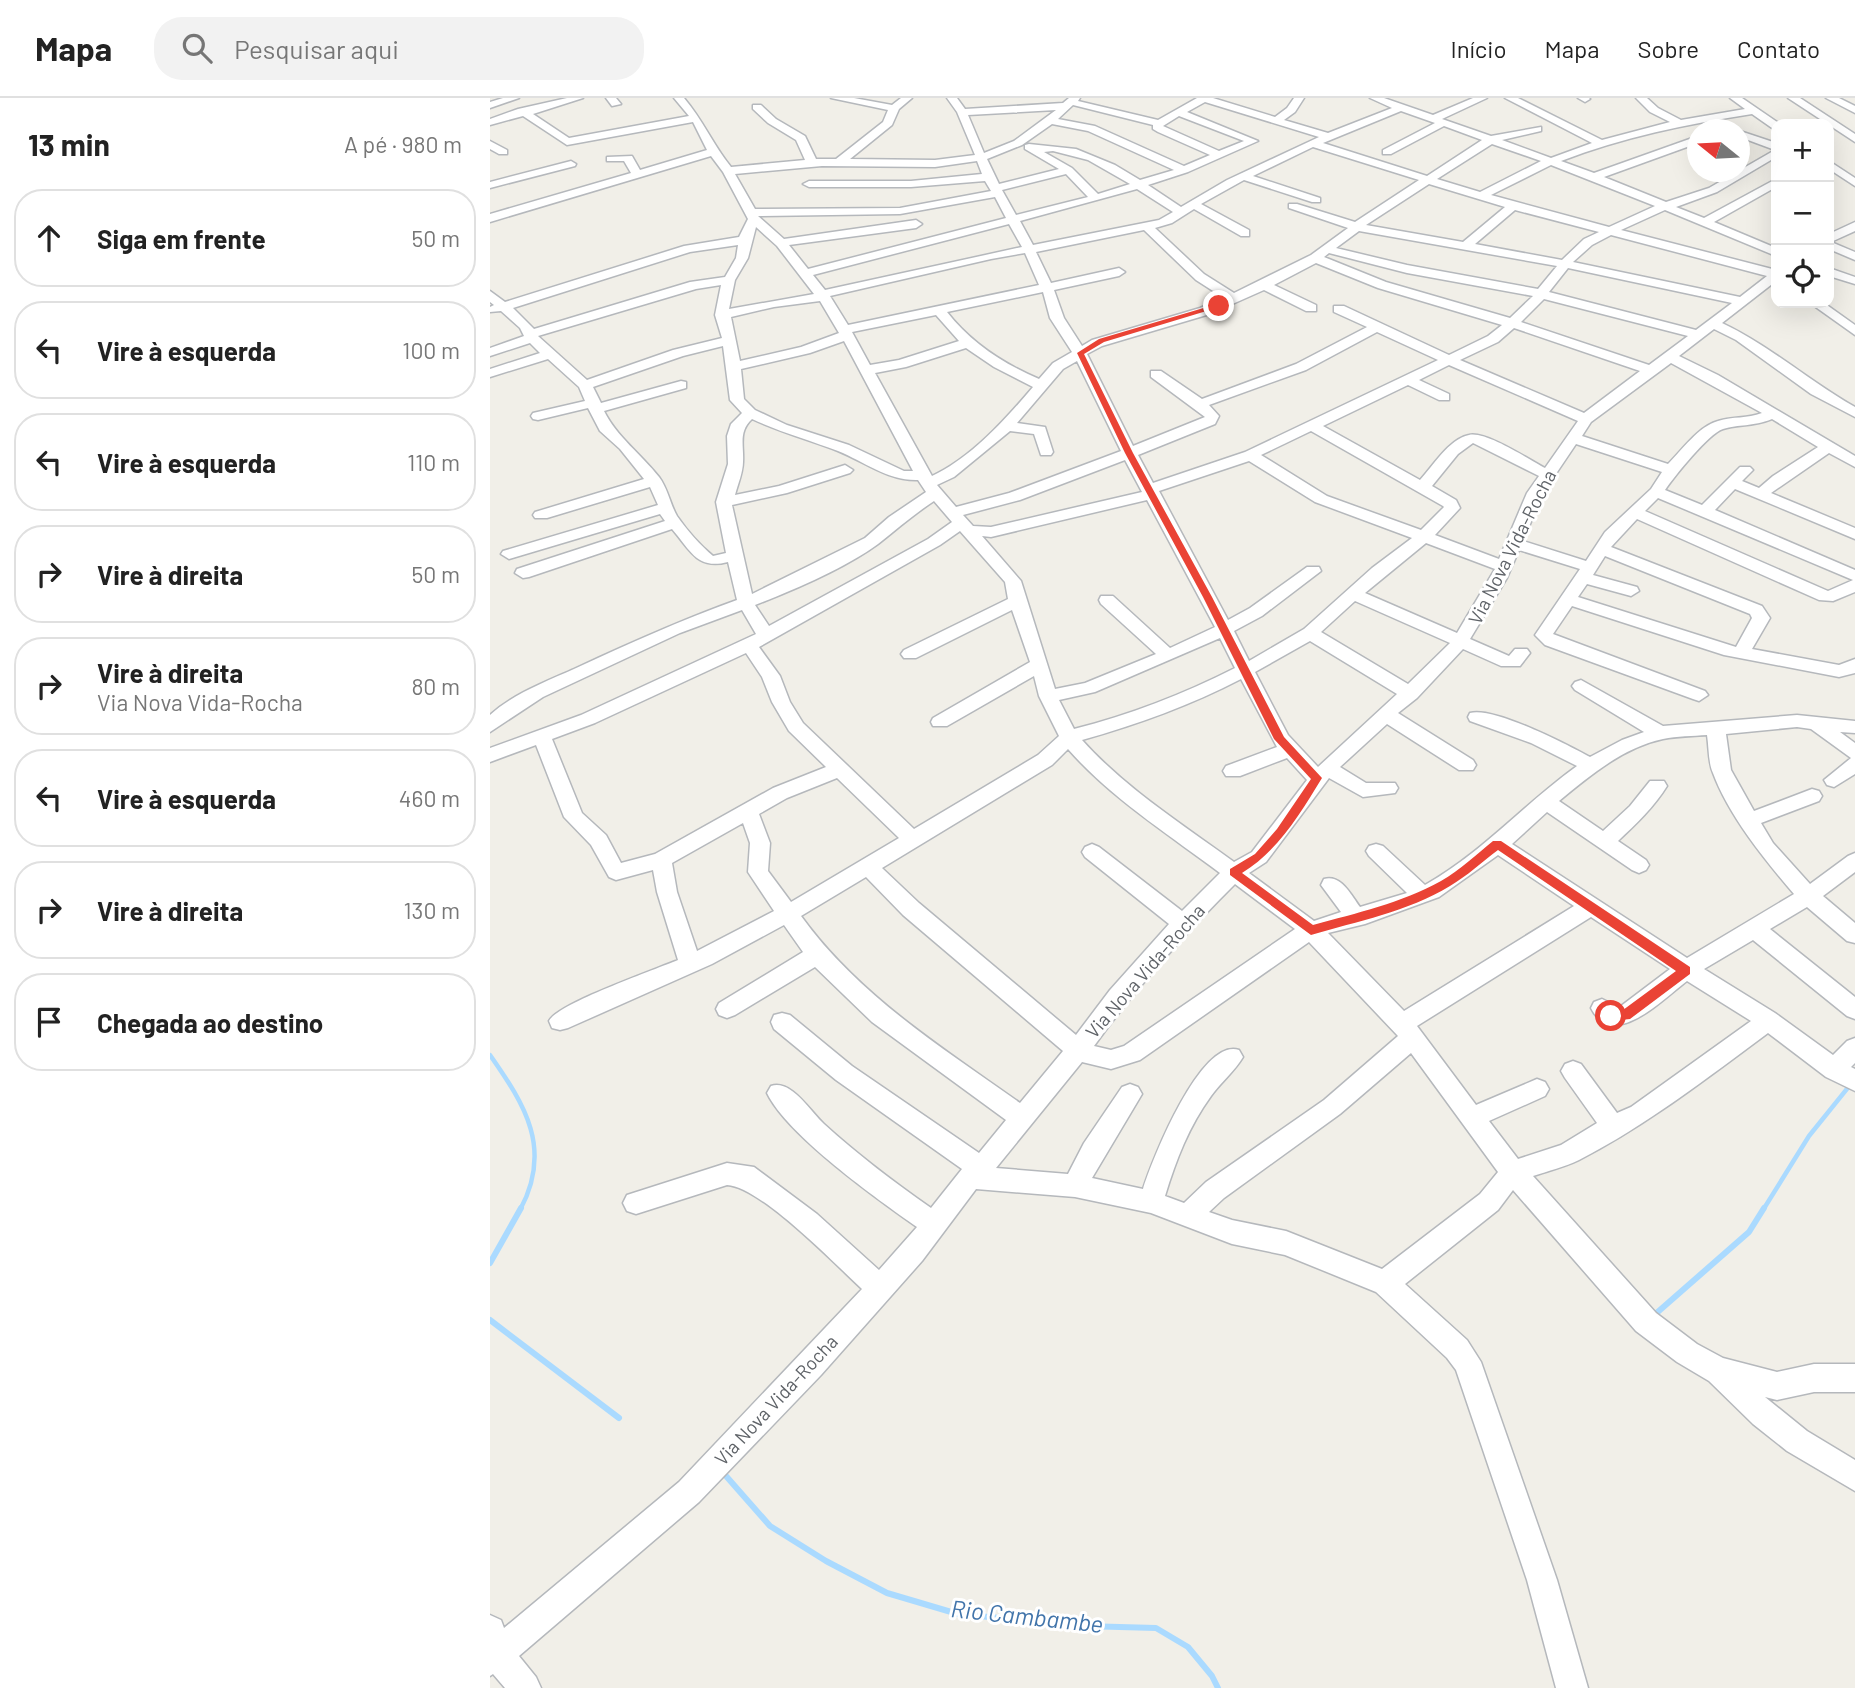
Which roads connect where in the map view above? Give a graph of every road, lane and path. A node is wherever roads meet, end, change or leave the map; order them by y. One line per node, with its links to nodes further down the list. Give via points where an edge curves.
1 (514, 98): 17 (street)
2 (578, 98): 24 (street)
3 (836, 98): 21 (street)
4 (907, 98): 21 (street)
5 (953, 98): 26 (street)
6 (1203, 98): 19 (street); 27 (street)
7 (1239, 98): 19 (street)
8 (1299, 98): 28 (street, via 1292,110)
9 (1375, 98): 22 (street)
10 (1482, 98): 31 (street)
11 (1510, 98): 40 (street)
12 (1641, 98): 34 (street)
13 (1735, 98): 25 (street)
14 (1793, 98): 39 (street)
15 (1833, 98): 23 (street)
16 (1071, 102): 26 (street); 30 (street); 32 (street)
17 (490, 104)
18 (690, 105): 24 (street, via 567,142); 48 (street)
19 (1224, 105): 28 (street)
20 (757, 107): 56 (street, via 801,138)
21 (894, 108): 54 (street, via 888,123)
22 (1400, 108): 31 (street); 36 (street)
23 (1855, 110)
24 (522, 111): 29 (street)
25 (1754, 111): 33 (street); 34 (street)
26 (962, 113): 53 (street)
27 (1181, 113): 32 (street); 50 (street, via 1253,141)
28 (1277, 120): 36 (street)
29 (490, 121)
30 (1052, 121): 41 (street); 60 (street, via 1091,128)
31 (1438, 121): 38 (street); 49 (street)
32 (1158, 123): 50 (street, via 1157,127)
33 (1771, 123)
34 (1681, 124): 40 (street)
35 (1537, 129): 38 (street)
36 (1329, 137): 44 (street)
37 (1750, 138): 45 (street)
38 (1492, 139): 55 (street); 65 (street)
39 (1855, 139)
40 (1599, 142): 55 (street)
41 (1019, 143): 46 (street); 53 (street)
42 (1687, 143): 64 (street)
43 (490, 144): 47 (street)
44 (1314, 144): 63 (street); 65 (street)
45 (1771, 145)
46 (1034, 149): 59 (street); 71 (street, via 1061,147 1083,153)
47 (503, 152)
48 (713, 152): 61 (street); 62 (street)
49 (1387, 152)
50 (1218, 155): 60 (street)
51 (1771, 156): 78 (street, via 1713,190)
52 (611, 159): 62 (street, via 628,158)
53 (981, 159): 54 (street, via 917,166); 70 (street)
54 (833, 162): 56 (street); 70 (street, via 809,184)
55 (1553, 162): 64 (street); 72 (street)
56 (812, 163): 61 (street)
57 (572, 164): 68 (street)
58 (1834, 168): 66 (street)
59 (1068, 170): 70 (street); 73 (street)
60 (1184, 170): 71 (street)
61 (728, 171): 80 (street)
62 (637, 174): 81 (street)
63 (1246, 177): 74 (street); 77 (street)
64 (1594, 177): 78 (street)
65 (1428, 181): 72 (street); 87 (street, via 1366,214)
66 (1852, 181): 67 (street)
67 (1834, 183)
68 (490, 185)
69 (1771, 185): 84 (street)
70 (995, 186): 80 (street, via 900,211); 83 (street)
71 (1138, 186): 73 (street); 79 (street)
72 (1481, 197): 76 (street)
73 (1096, 198): 83 (street)
74 (1193, 204): 79 (street); 91 (street)
75 (1293, 206): 87 (street)
76 (1513, 206): 90 (street); 95 (street)
77 (1338, 207)
78 (1666, 208): 84 (street); 90 (street)
79 (1182, 213): 86 (street)
80 (753, 216): 93 (street); 94 (street)
81 (490, 218)
82 (959, 219): 89 (street)
83 (1015, 219): 89 (street); 98 (street)
84 (1704, 223): 99 (street)
85 (916, 224): 94 (street)
86 (1147, 227): 98 (street); 116 (street, via 1200,278)
87 (1358, 227): 95 (street); 97 (street)
88 (1850, 228): 92 (street)
89 (971, 230): 104 (street)
90 (1610, 231): 102 (street, via 1579,248); 105 (street)
91 (1245, 233)
92 (1834, 236)
93 (746, 240): 109 (street); 120 (street, via 688,249)
94 (781, 243): 104 (street)
95 (1465, 247): 102 (street)
96 (1834, 248): 100 (street)
97 (1327, 249): 101 (street); 115 (street)
98 (1029, 250): 112 (street); 113 (street)
99 (1771, 250)
100 (1855, 256)
101 (1315, 258): 111 (street); 125 (street, via 1382,285)
102 (1565, 264): 107 (street); 115 (street)
103 (1119, 272): 112 (street)
104 (805, 273): 113 (street)
105 (1771, 274)
106 (1834, 274): 110 (street)
107 (1626, 276): 117 (street); 123 (street)
108 (1771, 279): 117 (street, Via Nova Vida-Rocha)
109 (729, 280): 124 (street); 130 (street, via 694,285)
110 (1853, 281)
111 (1264, 285): 116 (street); 118 (street)
112 (1046, 286): 122 (street); 133 (street, via 1057,318)
113 (824, 294): 124 (street); 129 (street)
114 (490, 295): 120 (street)
115 (1541, 295): 123 (street); 125 (street)
116 (1234, 299): 133 (street, via 1102,341)
117 (1741, 301): 127 (street, Via Nova Vida-Rocha)
118 (1311, 308)
119 (1823, 308): 128 (street)
120 (497, 309): 130 (street, via 527,326)
121 (1339, 309): 126 (street)
122 (939, 310): 129 (street); 132 (street)
123 (1612, 311): 127 (street)
124 (722, 315): 131 (street)
125 (1513, 324): 137 (street, via 1493,340); 140 (street)
126 (1376, 327): 137 (street); 147 (street, via 1301,367)
127 (1706, 329): 136 (street, Via Nova Vida-Rocha); 150 (street, via 1733,332)
128 (1855, 331)
129 (846, 332): 138 (street, via 805,350); 139 (street)
130 (532, 336): 134 (street); 135 (street)
131 (727, 341): 138 (street); 143 (street)
132 (967, 343): 139 (street); 145 (street, via 1002,367)
133 (1080, 353): 145 (street, via 1058,366); 159 (street)
134 (550, 354): 135 (street); 143 (street)
135 (494, 357)
136 (1670, 357): 140 (street, Via Nova Vida-Rocha); 151 (street)
137 (1449, 361): 142 (street); 153 (street)
138 (734, 366): 149 (street, via 737,400)
139 (868, 370): 168 (street)
140 (1650, 370): 153 (street, Via Nova Vida-Rocha)
141 (1156, 374): 147 (street)
142 (1410, 381): 146 (street); 155 (street)
143 (585, 385): 148 (street)
144 (681, 385): 148 (street)
145 (1043, 386): 154 (street)
146 (1444, 397)
147 (1200, 404): 159 (street, via 1212,416 1210,421)
148 (594, 406): 152 (street); 166 (street, via 608,432)
149 (750, 413): 168 (street); 173 (street, via 738,424 734,436 736,464)
150 (1855, 413)
151 (1770, 414): 157 (street); 163 (street, via 1717,426)
152 (538, 416)
153 (1586, 419): 156 (street, Via Nova Vida-Rocha)
154 (1007, 426): 158 (street, via 1040,430); 168 (street, via 949,474)
155 (1312, 426): 160 (street); 169 (street)
156 (1573, 438): 163 (street); 165 (street, Via Nova Vida-Rocha)
157 (1828, 447): 161 (street); 172 (street)
158 (1046, 452)
159 (1129, 453): 170 (street); 178 (street, via 981,508)
160 (1250, 455): 170 (street); 181 (street, via 1321,499)
161 (1855, 462)
162 (845, 470): 173 (street)
163 (1671, 470): 171 (street)
164 (1745, 470): 167 (street)
165 (1546, 474): 169 (street, via 1470,439); 182 (street, Via Nova Vida-Rocha)
166 (654, 481): 174 (street); 177 (street)
167 (1733, 483): 172 (street); 175 (street)
168 (929, 484): 178 (street); 197 (street, via 871,541)
169 (1422, 488): 181 (street, via 1453,506)
170 (1152, 491): 178 (street, via 1000,530); 198 (street)
171 (1656, 492): 175 (street); 176 (street)
172 (1761, 494): 180 (street)
173 (724, 502): 185 (street)
174 (665, 508): 179 (street); 184 (street)
175 (1705, 510): 190 (street)
176 (1635, 512): 183 (street); 191 (street, via 1825,596)
177 (541, 515)
178 (960, 522): 196 (street, via 1013,581); 200 (street, via 934,542)
179 (675, 523): 185 (street, via 709,561); 189 (street)
180 (1855, 534)
181 (1425, 536): 186 (street); 193 (street)
182 (1514, 543): 186 (street, Via Nova Vida-Rocha); 188 (street)
183 (1601, 549): 188 (street); 203 (street, via 1756,610 1761,618)
184 (509, 554)
185 (735, 556): 197 (street)
186 (1503, 566): 201 (street, Via Nova Vida-Rocha)
187 (1313, 571): 198 (street)
188 (1586, 572): 192 (street); 194 (street)
189 (523, 573)
190 (1855, 576)
191 (1855, 585)
192 (1631, 591)
193 (1353, 594): 199 (street); 201 (street)
194 (1568, 599): 203 (street); 212 (street, via 1546,629 1544,635 1551,641)
195 (1107, 600): 206 (street)
196 (1017, 601): 205 (street); 207 (street)
197 (746, 603): 200 (street); 218 (street, via 674,629 537,693)
198 (1225, 630): 206 (street); 209 (street)
199 (1310, 633): 209 (street); 211 (street)
200 (766, 635): 202 (street)
201 (1460, 643): 204 (street, via 1507,662 1514,662); 211 (street, Via Nova Vida-Rocha)
202 (749, 645): 222 (street); 230 (street, via 771,676 796,727)
203 (1742, 652): 208 (street, via 1839,671)
204 (1521, 653)
205 (910, 654)
206 (1167, 655): 213 (street, via 1089,688)
207 (1039, 665): 213 (street); 216 (street)
208 (1855, 665)
209 (1245, 672): 223 (street, via 1110,726); 224 (street)
210 (1581, 687): 221 (street)
211 (1411, 694): 214 (street, Via Nova Vida-Rocha)
212 (1699, 695)
213 (1048, 696): 223 (street)
214 (1387, 715): 228 (street); 232 (street, Via Nova Vida-Rocha)
215 (1477, 717): 229 (street, via 1538,738)
216 (940, 722)
217 (1814, 722): 219 (street); 220 (street); 225 (street)
218 (490, 726)
219 (1855, 727)
220 (1716, 730): 221 (street); 239 (street, via 1721,770)
221 (1660, 733): 229 (street)
222 (542, 737): 226 (street); 245 (street, via 574,817 599,840 616,872)
223 (1069, 737): 240 (street, via 1045,760); 249 (street, via 1136,800)
224 (1289, 750): 231 (street); 232 (street)
225 (1855, 753)
226 (490, 755)
227 (1855, 764): 233 (street)
228 (1466, 765)
229 (1590, 765): 237 (street)
230 (838, 770): 238 (street); 240 (street)
231 (1233, 771)
232 (1322, 773): 235 (street, via 1363,790); 249 (street, Via Nova Vida-Rocha, via 1259,857)
233 (1833, 780)
234 (1657, 786): 241 (street)
235 (1388, 788)
236 (1812, 796): 239 (street)
237 (1545, 801): 241 (street); 242 (street)
238 (748, 810): 245 (street); 254 (street, via 760,843 758,872)
239 (1749, 820): 252 (street)
240 (911, 838): 248 (street)
241 (1605, 841): 247 (street)
242 (1497, 844): 251 (street, via 1448,882); 253 (street)
243 (1376, 851): 251 (street)
244 (1092, 852): 256 (street)
245 (661, 860): 261 (street)
246 (1855, 861): 252 (street)
247 (1639, 865)
248 (868, 866): 254 (street); 271 (street, via 911,909)
249 (1234, 872): 256 (street, Via Nova Vida-Rocha); 258 (street)
250 (1331, 885): 255 (street)
251 (1422, 895): 255 (street)
252 (1808, 896): 257 (street); 259 (street)
253 (1590, 907): 262 (street); 269 (street)
254 (786, 914): 260 (street); 261 (street)
255 (1357, 918): 258 (street)
256 (1183, 923): 271 (street, Via Nova Vida-Rocha, via 1118,996)
257 (1754, 929): 262 (street); 265 (street)
258 (1311, 930): 269 (street); 271 (street, via 1120,1059 1099,1059)
259 (1855, 934)
260 (817, 955): 264 (street); 279 (street, via 880,1015)
261 (690, 964): 266 (street)
262 (1685, 970): 263 (street, via 1626,1015 1611,1016); 267 (street)
263 (1602, 1008)
264 (727, 1009)
265 (1855, 1010)
266 (559, 1021)
267 (1768, 1021): 273 (street); 281 (street, via 1640,1114)
268 (782, 1023): 282 (street)
269 (1406, 1031): 280 (street); 287 (street, via 1332,1107 1215,1190)
270 (1855, 1048): 273 (street)
271 (1078, 1050): 279 (street, Via Nova Vida-Rocha)
272 (1231, 1057): 285 (street, via 1196,1096 1169,1147)
273 (1834, 1070): 275 (street)
274 (1573, 1071): 281 (street)
275 (1855, 1081)
276 (1537, 1089): 280 (street)
277 (779, 1093): 288 (street, via 863,1175)
278 (1130, 1094): 284 (street)
279 (1021, 1118): 282 (street, Via Nova Vida-Rocha)
280 (1471, 1118): 283 (street)
281 (1613, 1126): 283 (street, via 1569,1153)
282 (975, 1172): 284 (street); 288 (street, Via Nova Vida-Rocha)
283 (1513, 1172): 289 (street, via 1489,1202); 291 (street, via 1646,1322)
284 (1075, 1186): 285 (street)
285 (1151, 1202): 287 (street)
286 (636, 1203): 290 (street, via 727,1174 745,1175 808,1222)
287 (1187, 1216): 289 (street, via 1232,1232 1286,1243)
288 (935, 1225): 290 (street, Via Nova Vida-Rocha)
289 (1385, 1283): 295 (street, via 1467,1362 1542,1580)
290 (879, 1287): 294 (street, Via Nova Vida-Rocha, via 689,1492)
291 (1719, 1371): 292 (street, via 1777,1386 1814,1378); 293 (street, via 1797,1441)
292 (1855, 1378)
293 (1855, 1476)
294 (505, 1666)
295 (1572, 1688)

